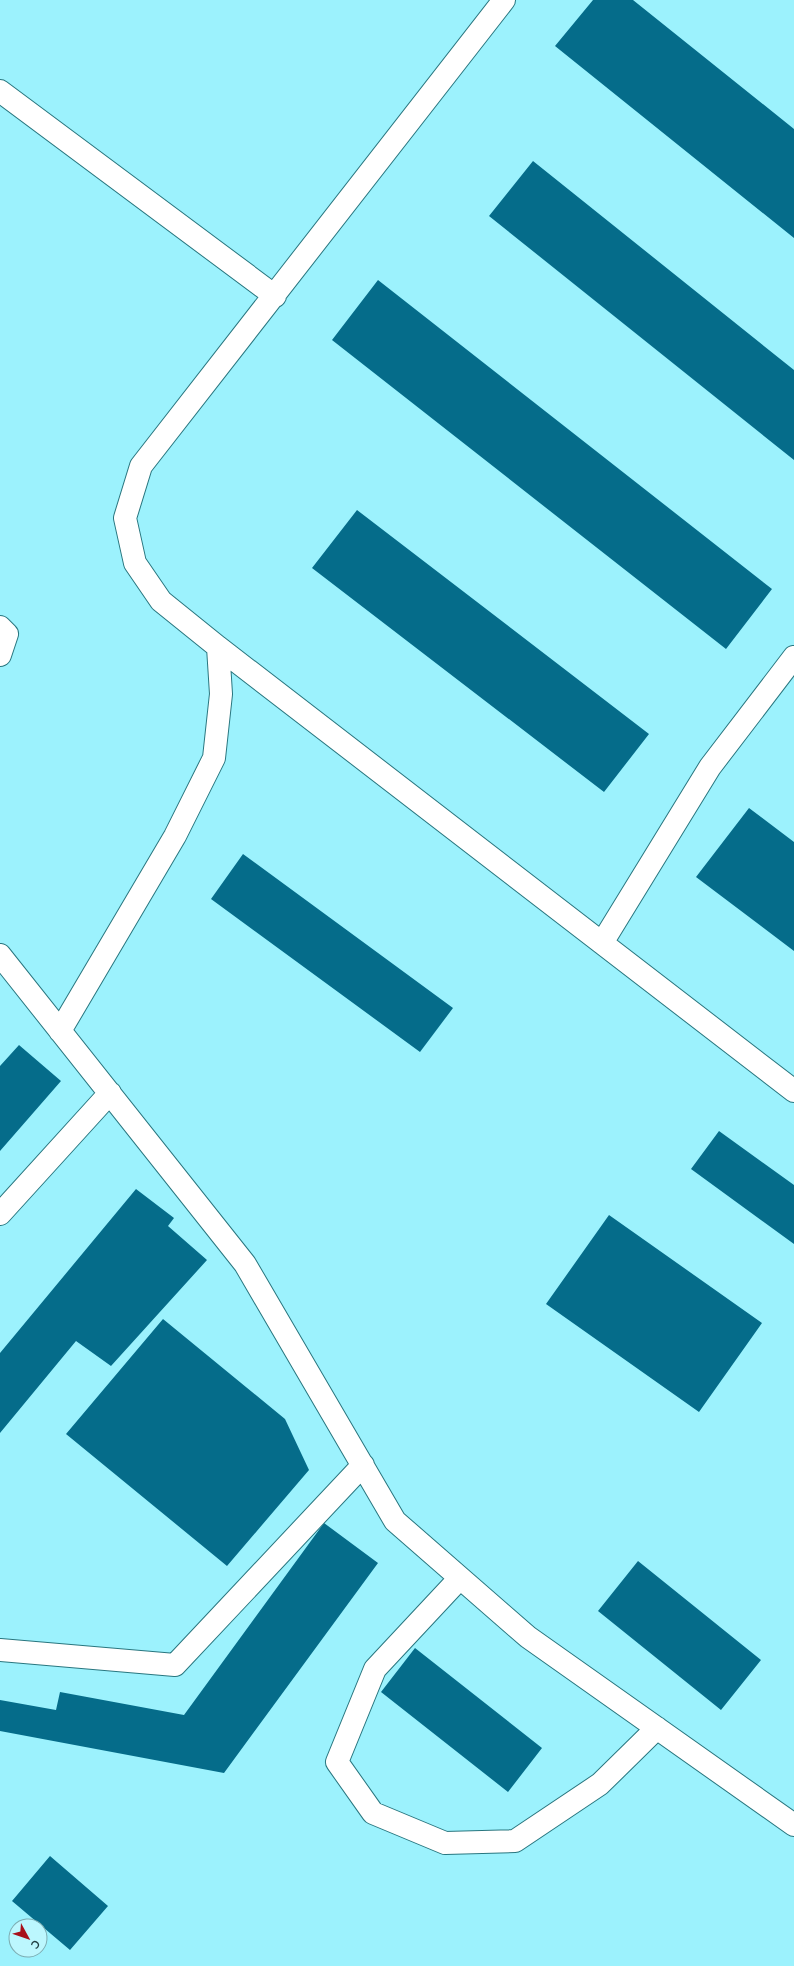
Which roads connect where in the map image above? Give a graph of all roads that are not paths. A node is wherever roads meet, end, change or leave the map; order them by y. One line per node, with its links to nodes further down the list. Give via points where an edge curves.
1 (504, 0): 3 (lane)
2 (0, 91): 3 (lane)
3 (275, 296): 5 (lane, via 141,466 125,518 135,563 161,601)
4 (0, 627): 6 (lane, via 7,634)
5 (218, 647): 8 (lane); 10 (lane, via 221,694 214,758 175,836)
6 (0, 655)
7 (794, 657): 8 (lane, via 710,767)
8 (602, 943): 11 (lane)
9 (0, 955): 10 (lane)
10 (60, 1031): 12 (lane)
11 (794, 1091)
12 (110, 1093): 13 (lane); 14 (lane, via 245,1264)
13 (0, 1214)
14 (363, 1465): 15 (lane, via 395,1521); 16 (lane, via 175,1665)
15 (460, 1578): 17 (lane, via 528,1637); 17 (lane, via 375,1668 337,1762 373,1813 446,1843 515,1841 600,1784)
16 (0, 1650)
17 (657, 1728): 18 (lane)
18 (794, 1824)

